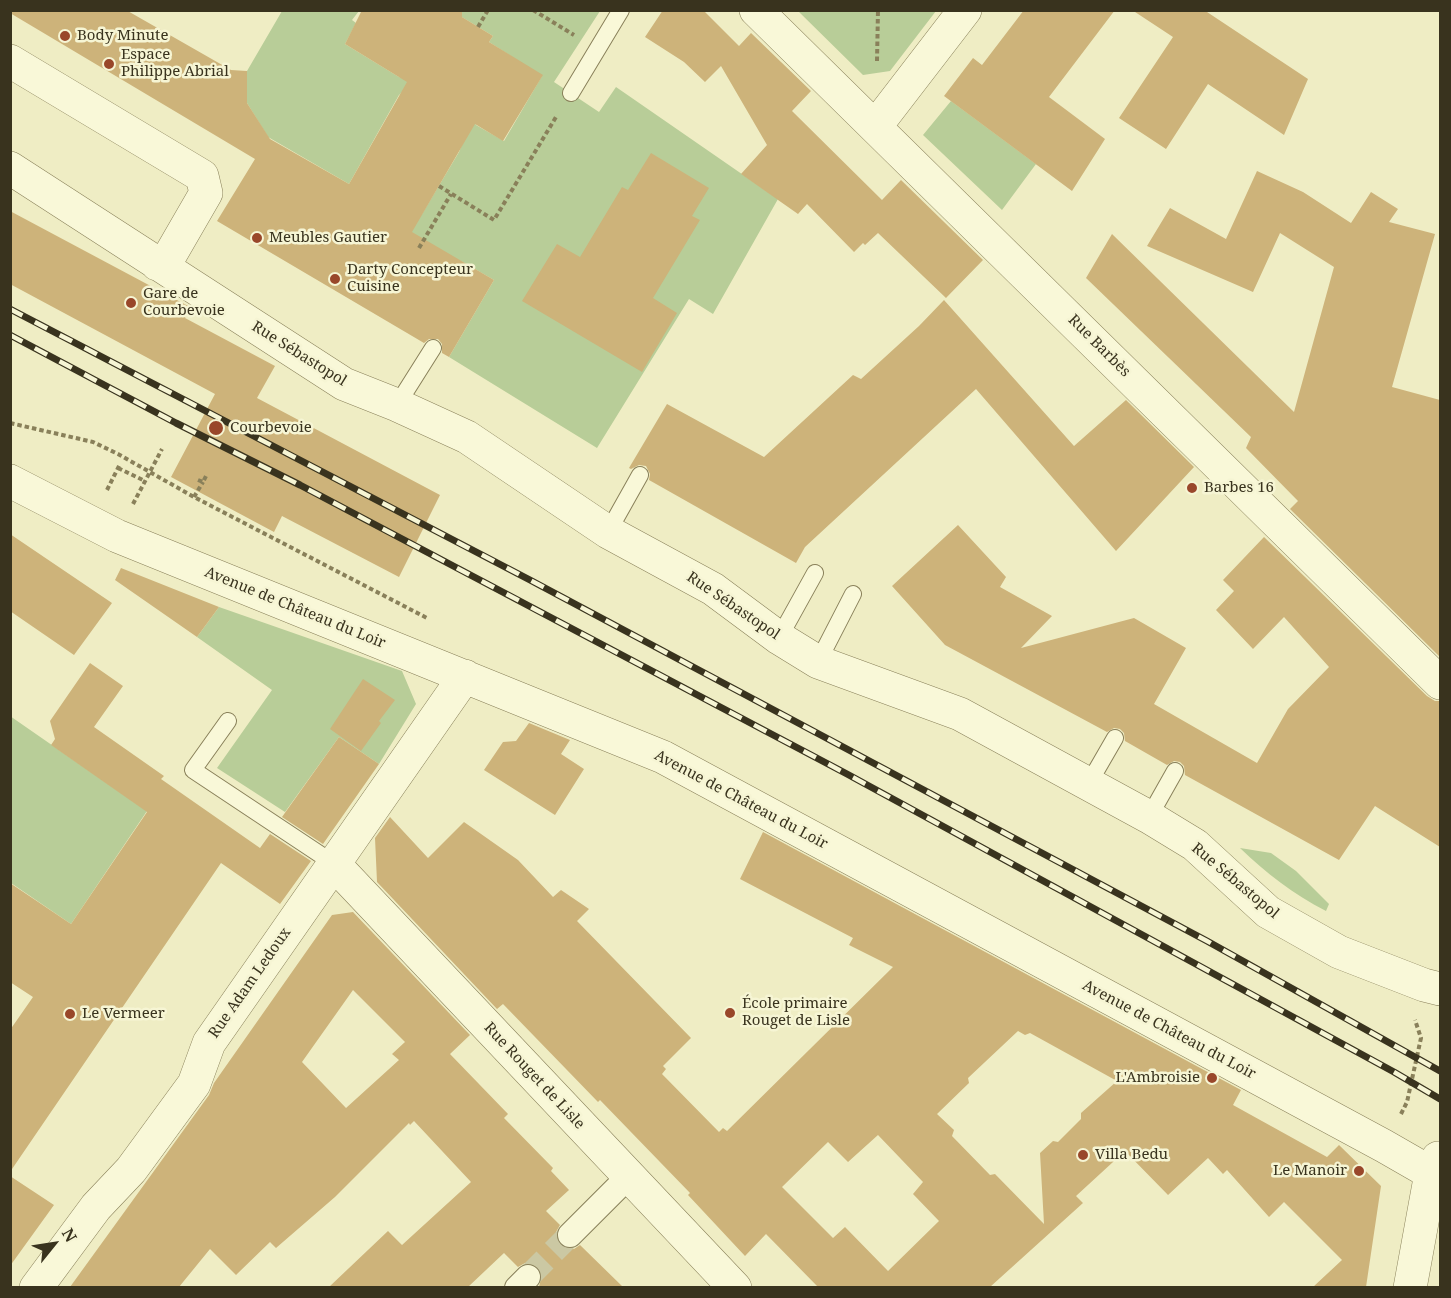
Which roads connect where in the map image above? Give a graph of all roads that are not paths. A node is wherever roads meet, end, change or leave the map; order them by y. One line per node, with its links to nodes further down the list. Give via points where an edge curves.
1 (621, 10): 5 (lane)
2 (756, 10): 6 (street, Rue Barbès)
3 (965, 10): 6 (street)
4 (10, 61): 8 (street, via 202,176 206,193 170,257)
5 (571, 93)
6 (875, 127): 19 (street, Rue Barbès)
7 (10, 168): 8 (street, Rue Sébastopol)
8 (157, 264): 10 (street, Rue Sébastopol, via 344,384)
9 (434, 348): 10 (lane)
10 (397, 405): 13 (street, Rue Sébastopol, via 467,437)
11 (640, 475): 13 (lane)
12 (10, 481): 18 (street, Avenue de Château du Loir, via 117,536)
13 (608, 532): 16 (street, Rue Sébastopol, via 713,589)
14 (815, 573): 16 (lane)
15 (853, 594): 17 (lane)
16 (779, 638): 17 (street, Rue Sébastopol)
17 (818, 662): 23 (street, Rue Sébastopol, via 960,714)
18 (465, 676): 25 (street, Rue Adam Ledoux); 27 (street, Avenue de Château du Loir, via 663,757 1384,1146)
19 (1440, 683)
20 (228, 721): 25 (lane, via 193,770)
21 (1115, 738): 23 (lane)
22 (1175, 771): 24 (lane)
23 (1089, 783): 24 (street, Rue Sébastopol)
24 (1149, 817): 26 (street, Rue Sébastopol, via 1195,845 1268,912 1339,952)
25 (333, 863): 28 (street, Rue Rouget de Lisle); 30 (street, Rue Adam Ledoux, via 208,1043 194,1084 131,1170 96,1208)
26 (1440, 989)
27 (1437, 1170): 32 (street)
28 (629, 1176): 29 (street); 31 (street, Rue Rouget de Lisle)
29 (570, 1235)
30 (36, 1287)
31 (735, 1287)
32 (1410, 1287)

